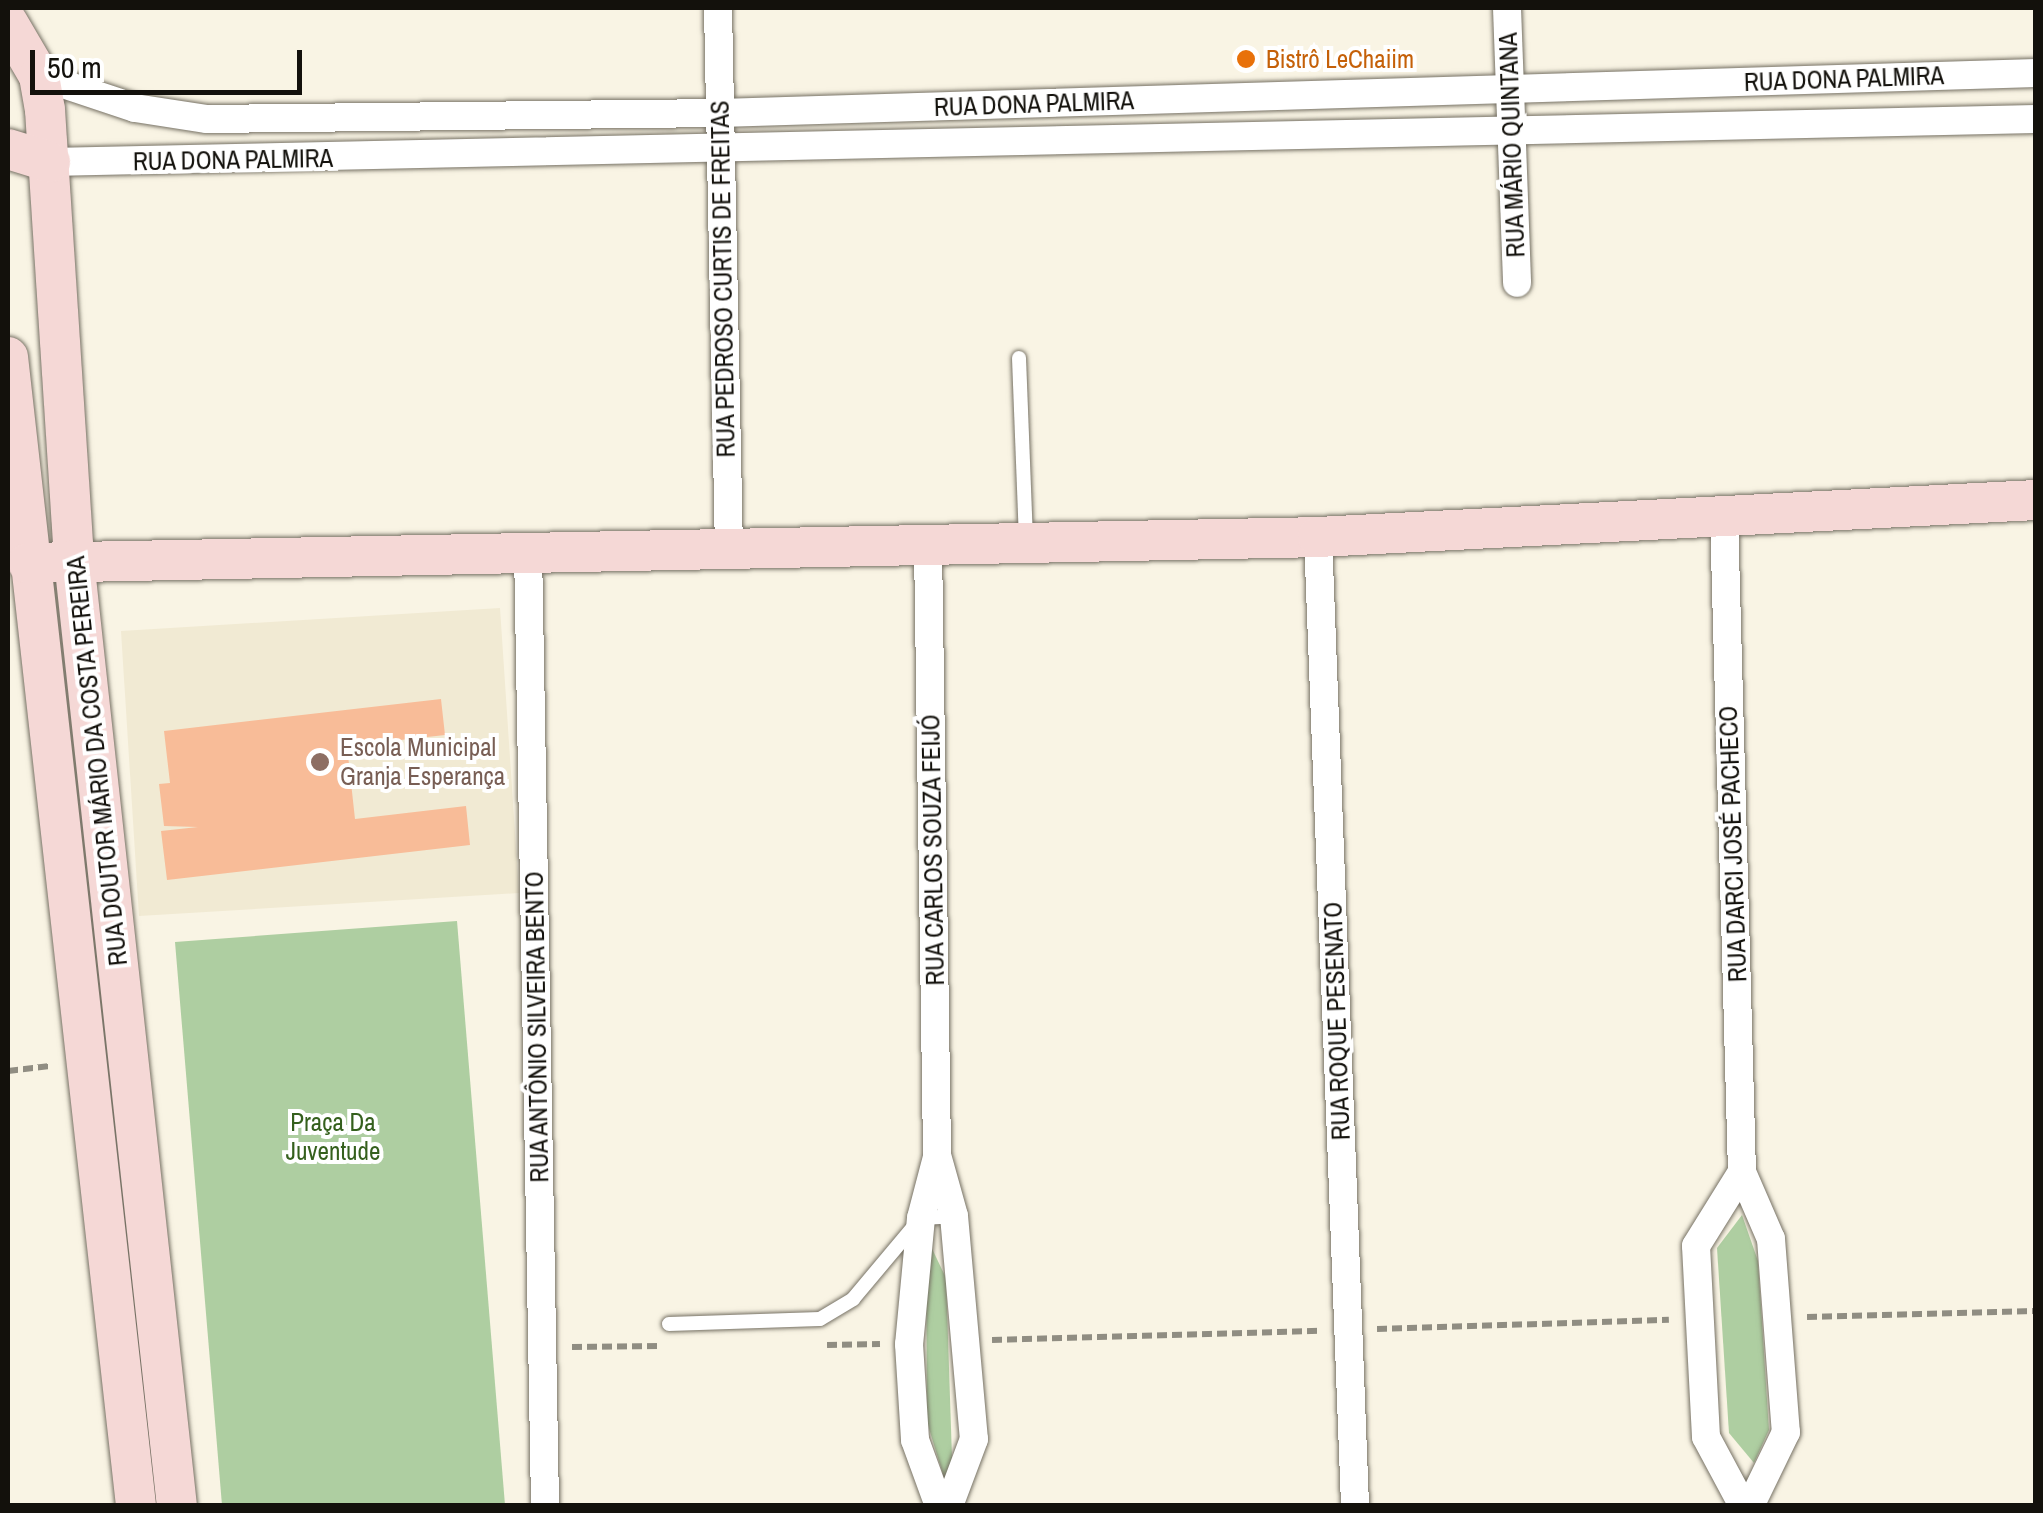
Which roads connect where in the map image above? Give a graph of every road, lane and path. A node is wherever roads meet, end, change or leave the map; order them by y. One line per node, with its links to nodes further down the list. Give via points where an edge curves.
1 (718, 8): 7 (street, RUA PEDROSO CURTIS DE FREITAS)
2 (1507, 8): 6 (street, RUA MÁRIO QUINTANA)
3 (8, 23): 5 (main road, RUA DOUTOR MÁRIO DA COSTA PEREIRA)
4 (2036, 73): 6 (street, RUA DONA PALMIRA)
5 (39, 76): 7 (street, RUA DONA PALMIRA, via 135,108 208,119); 12 (main road, RUA DOUTOR MÁRIO DA COSTA PEREIRA)
6 (1510, 89): 7 (street, RUA DONA PALMIRA); 9 (street, RUA MÁRIO QUINTANA)
7 (720, 113): 11 (street, RUA PEDROSO CURTIS DE FREITAS)
8 (2036, 119): 9 (street, RUA DONA PALMIRA)
9 (1512, 128): 11 (street, RUA DONA PALMIRA); 13 (street, RUA MÁRIO QUINTANA)
10 (8, 148): 12 (main road)
11 (720, 148): 12 (street, RUA DONA PALMIRA); 22 (street, RUA PEDROSO CURTIS DE FREITAS)
12 (50, 162): 23 (main road, RUA DOUTOR MÁRIO DA COSTA PEREIRA)
13 (1517, 282)
14 (8, 357): 24 (main road, RUA DOUTOR MÁRIO DA COSTA PEREIRA)
15 (1018, 358): 19 (lane)
16 (2036, 500): 17 (main road)
17 (1724, 516): 18 (main road); 26 (street, RUA DARCI JOSÉ PACHECO)
18 (1318, 537): 19 (main road); 33 (street, RUA ROQUE PESENATO)
19 (1026, 543): 20 (main road)
20 (928, 546): 22 (main road); 25 (street, RUA CARLOS SOUZA FEIJÓ)
21 (528, 549): 22 (main road); 23 (main road); 38 (street, RUA ANTÔNIO SILVEIRA BENTO)
22 (729, 552)
23 (74, 560): 24 (main road); 40 (main road, RUA DOUTOR MÁRIO DA COSTA PEREIRA)
24 (28, 563): 39 (main road, RUA DOUTOR MÁRIO DA COSTA PEREIRA)
25 (937, 1155): 27 (street, RUA CARLOS SOUZA FEIJÓ); 28 (street, RUA CARLOS SOUZA FEIJÓ)
26 (1742, 1172): 30 (street, RUA DARCI JOSÉ PACHECO, via 1771,1239); 31 (street, RUA DARCI JOSÉ PACHECO, via 1696,1246)
27 (954, 1216): 28 (lane); 34 (street, RUA CARLOS SOUZA FEIJÓ)
28 (920, 1218): 32 (lane, via 853,1299 820,1319); 35 (street, RUA CARLOS SOUZA FEIJÓ)
29 (2036, 1311): 30 (path)
30 (1778, 1317): 45 (street, RUA DARCI JOSÉ PACHECO, via 1786,1432)
31 (1697, 1319): 33 (path); 45 (street, RUA DARCI JOSÉ PACHECO, via 1706,1437)
32 (669, 1324)
33 (1349, 1330): 34 (path); 44 (street, RUA ROQUE PESENATO)
34 (969, 1341): 43 (street, RUA CARLOS SOUZA FEIJÓ, via 974,1439)
35 (910, 1344): 36 (path); 42 (street, RUA CARLOS SOUZA FEIJÓ, via 915,1440)
36 (813, 1345)
37 (678, 1346): 38 (path)
38 (542, 1347): 41 (street, RUA ANTÔNIO SILVEIRA BENTO)
39 (136, 1506)
40 (177, 1506)
41 (545, 1506)
42 (938, 1506)
43 (949, 1506)
44 (1355, 1506)
45 (1747, 1506)

